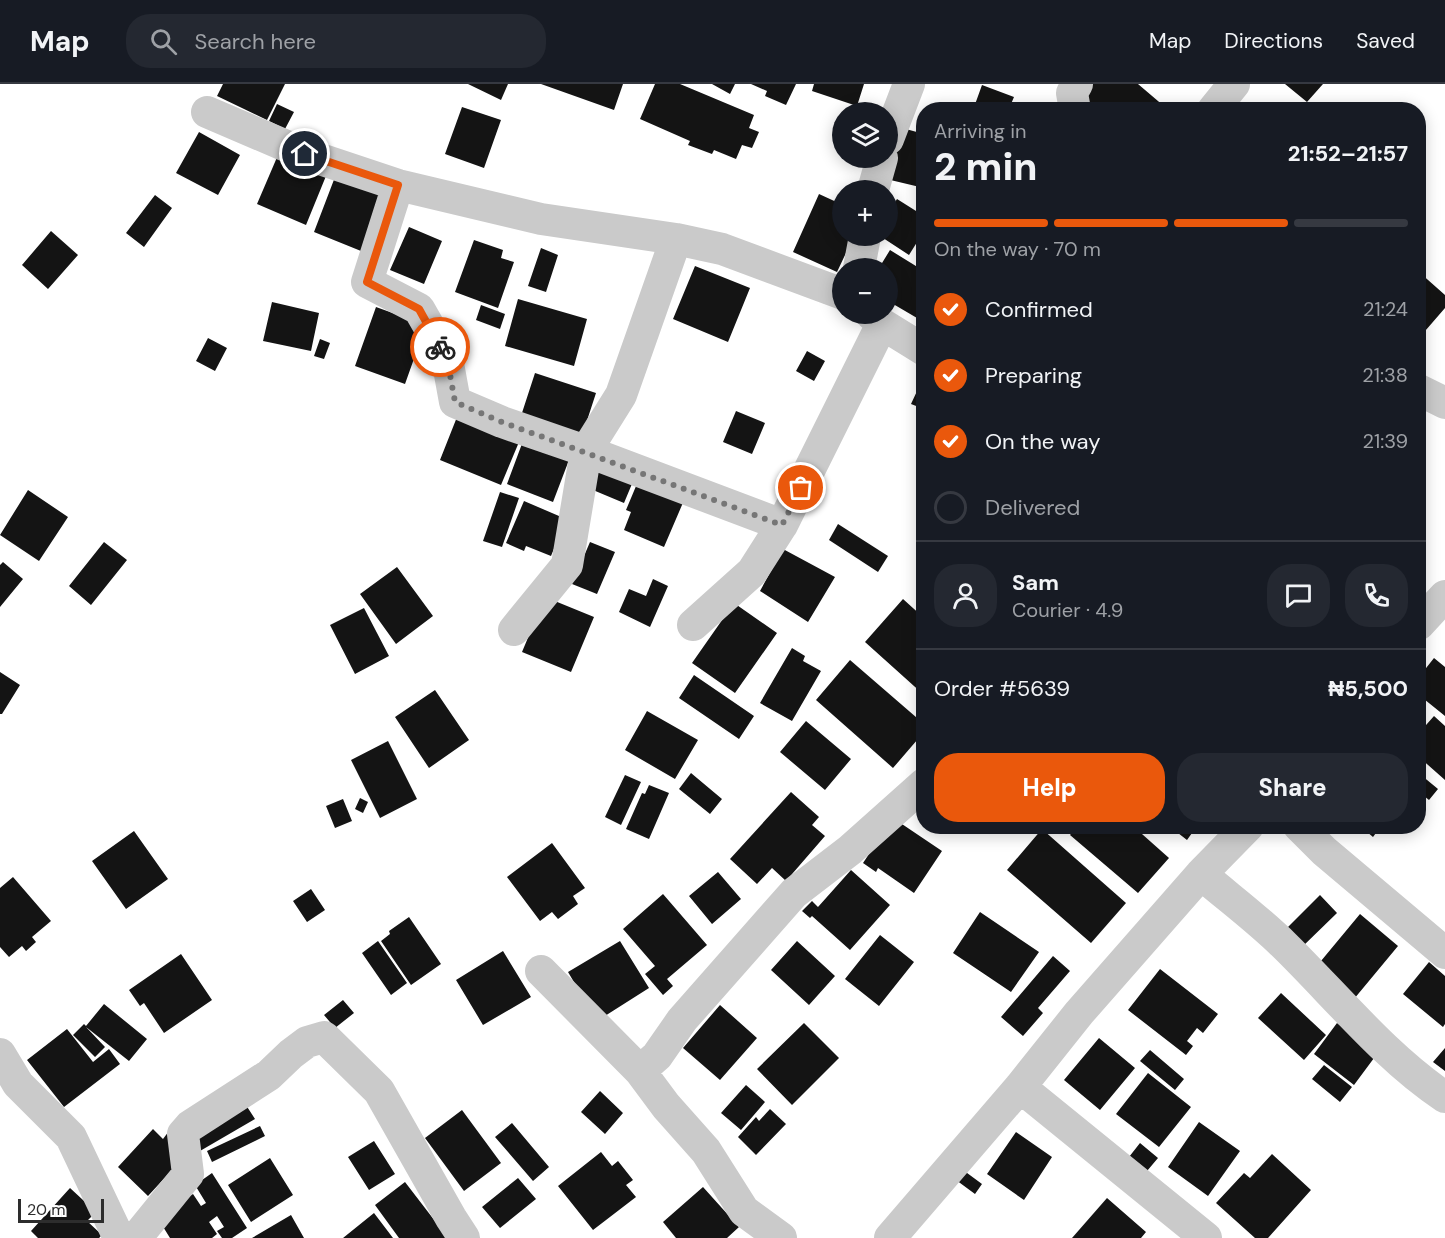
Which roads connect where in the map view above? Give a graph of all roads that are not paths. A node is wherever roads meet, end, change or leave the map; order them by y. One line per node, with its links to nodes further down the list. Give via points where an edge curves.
1 (909, 84): 7 (street)
2 (1077, 84): 4 (street)
3 (1234, 84): 5 (street)
4 (1073, 102)
5 (1219, 102)
6 (207, 112): 8 (street, via 305,154)
7 (898, 112)
8 (398, 185): 9 (street, via 541,219); 16 (street, via 367,282 419,309 447,358 455,402)
9 (676, 239): 10 (street, via 722,249); 16 (street, via 621,395)
10 (832, 290)
11 (875, 324): 17 (street)
12 (885, 324): 13 (street)
13 (916, 345)
14 (1426, 394): 15 (street)
15 (1445, 403)
16 (586, 451): 17 (street); 21 (street, via 567,565)
17 (782, 525): 20 (street, via 752,572)
18 (1445, 596): 19 (street)
19 (1426, 616)
20 (693, 625)
21 (514, 630)
22 (916, 791): 29 (street, via 794,893 682,1020 657,1056)
23 (1240, 834): 25 (street)
24 (1307, 834): 26 (street)
25 (1201, 874): 30 (street); 31 (street, via 1283,944 1424,1083)
26 (1445, 953)
27 (541, 971): 29 (street)
28 (0, 1054): 32 (street, via 18,1084 71,1137)
29 (640, 1071): 35 (street, via 706,1151 744,1211)
30 (1020, 1087): 36 (street); 37 (street)
31 (1445, 1097)
32 (119, 1238)
33 (136, 1238): 34 (street, via 188,1174 183,1134 190,1126 269,1075 307,1042 324,1037 379,1091)
34 (465, 1238)
35 (781, 1238)
36 (890, 1238)
37 (1206, 1238)

